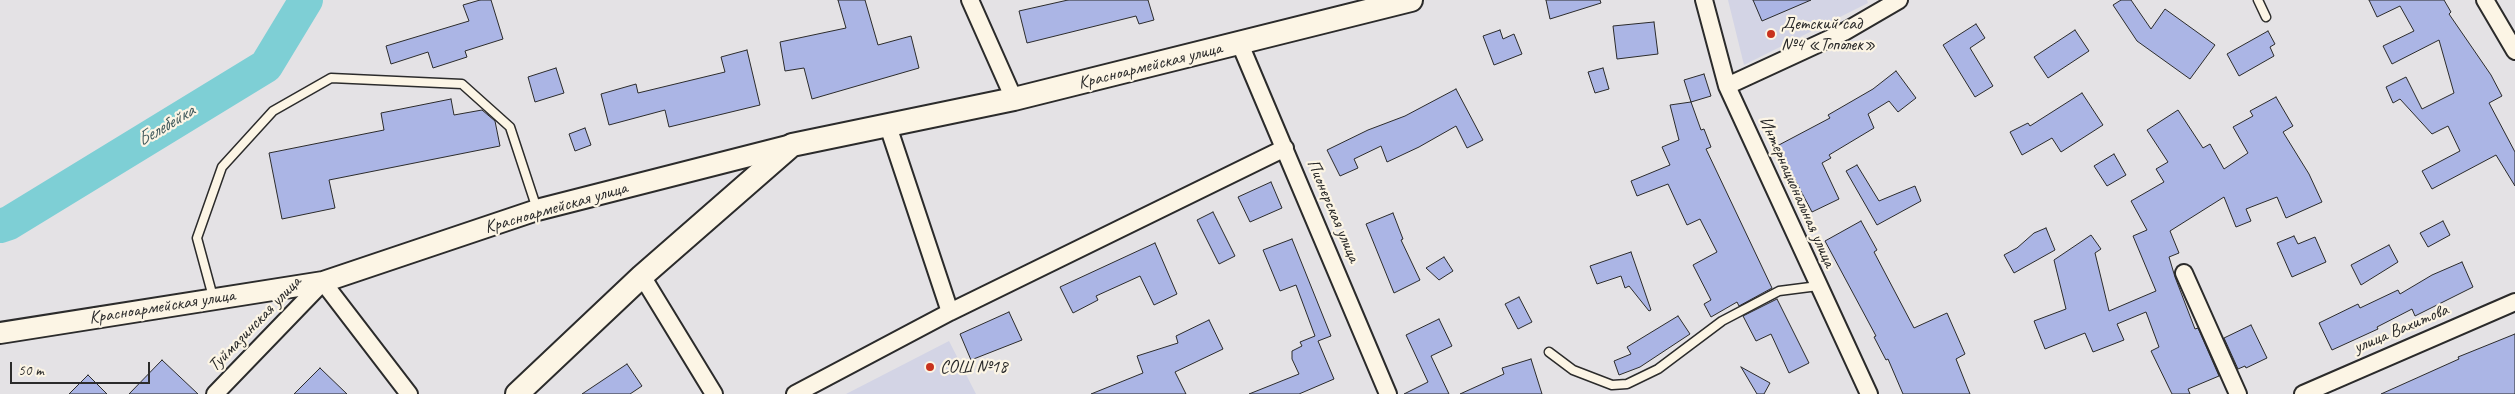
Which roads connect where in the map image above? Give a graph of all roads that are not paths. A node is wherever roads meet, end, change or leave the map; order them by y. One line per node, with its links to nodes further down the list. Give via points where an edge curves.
1 (970, 0): 11 (street)
2 (1411, 0): 8 (main road, Красноармейская улица)
3 (1704, 0): 10 (street, Интернациональная улица)
4 (1899, 0): 10 (street, via 1844,32)
5 (2258, 0): 7 (lane)
6 (2485, 0): 9 (street)
7 (2266, 17)
8 (1240, 44): 11 (main road, Красноармейская улица); 14 (street, Пионерская улица)
9 (2515, 51)
10 (1727, 86): 19 (street, Интернациональная улица)
11 (1014, 99): 12 (main road, Красноармейская улица)
12 (888, 126): 13 (main road, Красноармейская улица); 22 (street)
13 (792, 145): 15 (street, Красноармейская улица); 17 (main road, Красноармейская улица)
14 (1285, 148): 22 (street); 30 (street, Пионерская улица)
15 (538, 210): 18 (street, Красноармейская улица); 20 (lane, via 510,127 462,84 331,78 273,111 222,167 196,238)
16 (2184, 273): 32 (street)
17 (642, 276): 27 (main road, Красноармейская улица); 28 (street)
18 (323, 282): 20 (street, Красноармейская улица); 25 (street, Туймазинская улица); 26 (street)
19 (1818, 286): 24 (lane, via 1779,291 1722,321 1658,369 1627,384 1612,385 1573,370); 31 (street, Интернациональная улица)
20 (213, 299): 23 (street, Красноармейская улица)
21 (2515, 302): 33 (street, улица Вахитова)
22 (950, 312): 29 (street)
23 (0, 333)
24 (1549, 352)
25 (215, 394)
26 (409, 394)
27 (517, 394)
28 (714, 394)
29 (795, 394)
30 (1388, 394)
31 (1869, 394)
32 (2238, 394)
33 (2302, 394)

